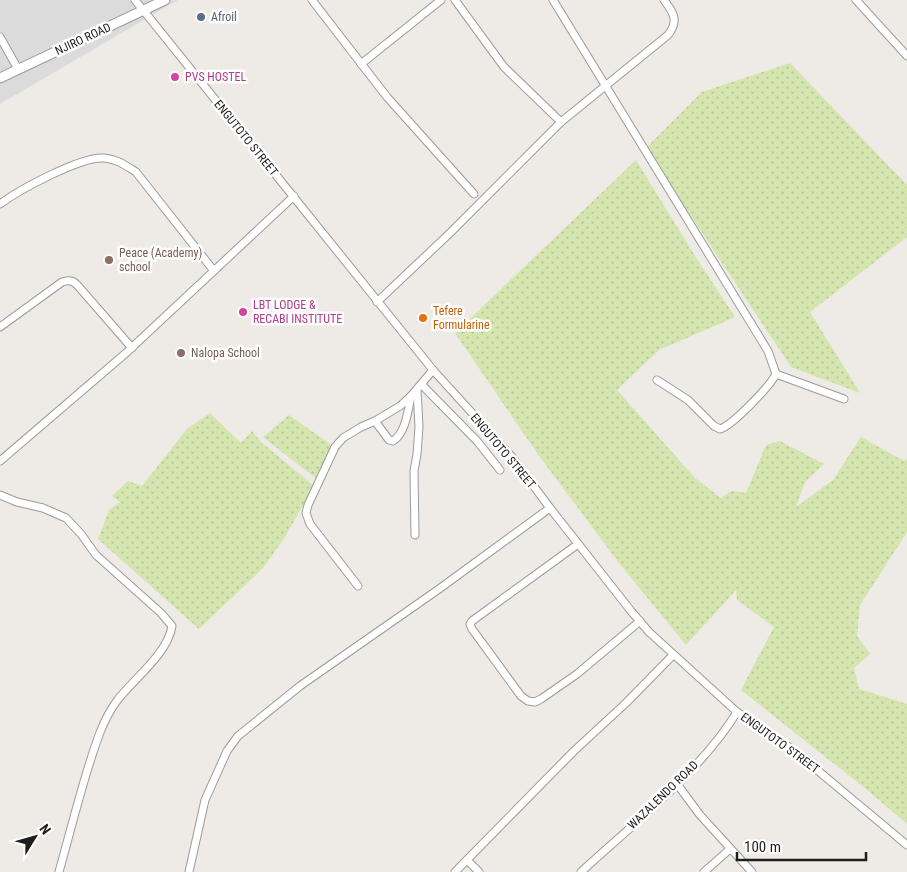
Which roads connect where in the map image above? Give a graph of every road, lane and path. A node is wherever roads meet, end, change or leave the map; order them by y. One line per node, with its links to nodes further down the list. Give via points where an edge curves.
1 (135, 0): 9 (street, ENGUTOTO STREET)
2 (166, 0): 9 (street, NJIRO ROAD)
3 (312, 0): 12 (street)
4 (441, 0): 12 (street)
5 (455, 0): 16 (street, via 504,67)
6 (553, 0): 15 (street)
7 (664, 0): 15 (street, via 674,17 675,26)
8 (856, 0): 11 (street)
9 (144, 11): 13 (street, NJIRO ROAD); 18 (street, ENGUTOTO STREET)
10 (0, 37): 13 (street)
11 (907, 56)
12 (361, 64): 17 (street)
13 (18, 69): 14 (street, NJIRO ROAD)
14 (0, 78)
15 (605, 86): 16 (street); 25 (street, via 768,351)
16 (561, 122): 21 (street)
17 (474, 194)
18 (294, 196): 20 (street); 21 (street, ENGUTOTO STREET)
19 (1, 201): 20 (street, via 78,163 101,158 119,161 136,172)
20 (214, 271): 23 (street)
21 (377, 302): 24 (street, ENGUTOTO STREET)
22 (0, 327): 23 (street, via 62,282 70,280)
23 (132, 348): 31 (street)
24 (433, 370): 27 (street); 34 (street, ENGUTOTO STREET, via 512,457)
25 (776, 374): 26 (street, via 762,393 729,425 720,429 688,400); 29 (street)
26 (658, 380)
27 (419, 387): 28 (street); 32 (street, via 472,435); 35 (street)
28 (411, 396): 30 (street); 30 (street, via 397,439 390,440)
29 (844, 399)
30 (376, 421): 37 (street, via 349,434 335,447 306,513 310,524)
31 (0, 461)
32 (500, 470)
33 (0, 495): 45 (street, via 66,518 96,556 172,626 160,651 107,715 82,786)
34 (550, 508): 36 (street, ENGUTOTO STREET); 46 (street, via 300,686 238,736 227,751 205,800)
35 (415, 535)
36 (578, 544): 38 (street, ENGUTOTO STREET); 38 (street, via 470,624 521,696 534,702 541,699 577,674)
37 (358, 586)
38 (640, 621): 39 (street, ENGUTOTO STREET)
39 (673, 655): 40 (street, ENGUTOTO STREET); 44 (street)
40 (737, 712): 41 (street, WAZALENDO ROAD, via 715,744); 42 (street, ENGUTOTO STREET, via 792,748)
41 (677, 784): 43 (street); 49 (street, WAZALENDO ROAD)
42 (907, 845)
43 (730, 849): 50 (street); 51 (street)
44 (467, 860): 47 (street); 48 (street)
45 (59, 872)
46 (188, 872)
47 (455, 872)
48 (479, 872)
49 (581, 872)
50 (704, 872)
51 (752, 872)

